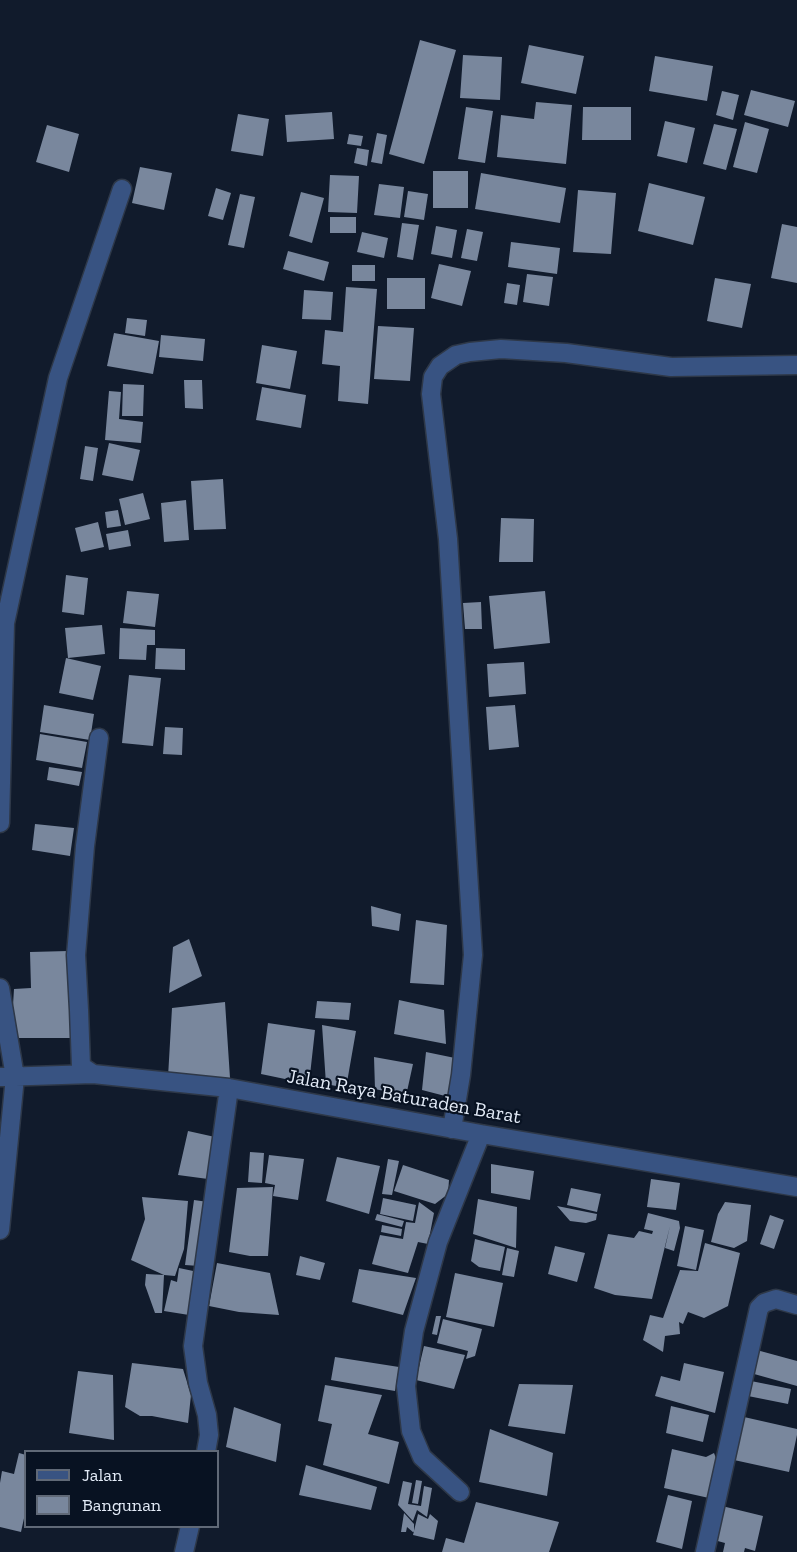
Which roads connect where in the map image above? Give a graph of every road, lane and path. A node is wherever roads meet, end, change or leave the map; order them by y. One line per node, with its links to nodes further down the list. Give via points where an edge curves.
1 (122, 189): 4 (street, via 58,378 5,623)
2 (797, 365): 9 (street, via 671,367 501,349 456,355 440,366 433,377 431,394 448,539 473,955)
3 (99, 738): 6 (street, via 76,955 81,1066)
4 (0, 824)
5 (0, 988): 7 (street)
6 (93, 1074): 7 (street, Jalan Raya Baturaden Barat); 8 (street, Jalan Raya Baturaden Barat)
7 (8, 1077): 12 (street)
8 (229, 1088): 9 (street, Jalan Raya Baturaden Barat); 14 (street, via 193,1346 207,1415)
9 (452, 1129): 10 (street, Jalan Raya Baturaden Barat)
10 (481, 1134): 11 (street, Jalan Raya Baturaden Barat); 15 (street, via 438,1242 414,1331 406,1386 411,1431 422,1457)
11 (797, 1187)
12 (0, 1230)
13 (797, 1305): 18 (street, via 776,1299 759,1308)
14 (206, 1450)
15 (460, 1492)
16 (190, 1528): 17 (street)
17 (184, 1552)
18 (705, 1552)

